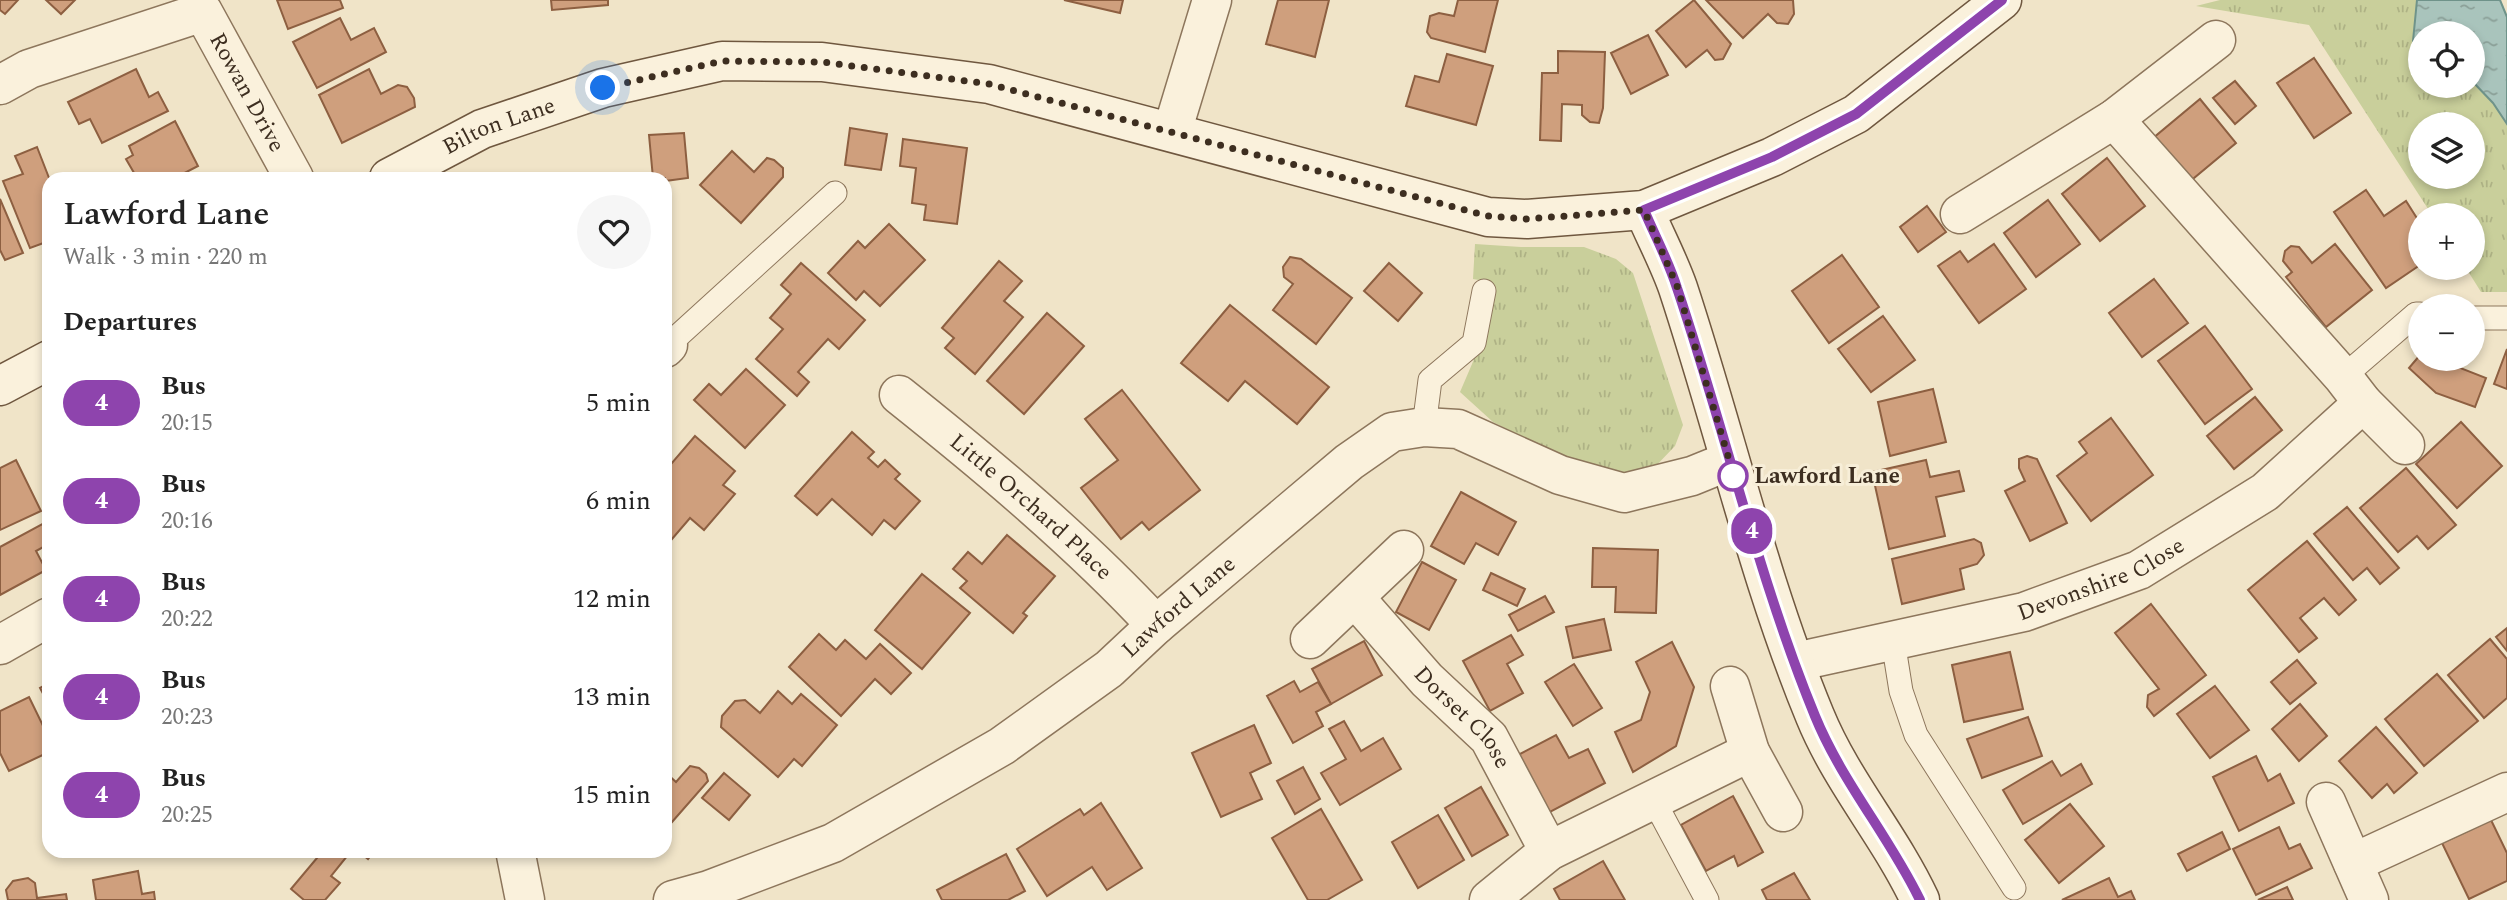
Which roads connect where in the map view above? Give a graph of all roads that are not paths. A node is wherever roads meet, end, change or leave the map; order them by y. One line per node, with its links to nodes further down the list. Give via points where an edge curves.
1 (1212, 0): 7 (street)
2 (2002, 0): 11 (street, via 1856,114 1772,157)
3 (202, 6): 5 (street, Rowan Drive, via 29,69); 8 (street, Rowan Drive)
4 (2216, 40): 6 (street)
5 (0, 85)
6 (2114, 119): 12 (street); 20 (street)
7 (1172, 132): 9 (street, Bilton Lane, via 989,84 822,62 722,61 603,88 482,128); 11 (street, Bilton Lane, via 1488,216 1527,219)
8 (291, 172)
9 (400, 172)
10 (835, 193): 17 (lane)
11 (1644, 210): 24 (street, via 1677,286)
12 (1959, 214)
13 (1484, 291): 22 (lane, via 1474,343 1430,380)
14 (2485, 318): 15 (lane)
15 (2507, 318)
16 (2408, 324): 20 (lane)
17 (672, 342)
18 (42, 364): 19 (street)
19 (0, 386)
20 (2353, 390): 23 (street); 30 (street, Devonshire Close, via 2265,492 2139,570 2024,612)
21 (899, 395): 28 (street, Little Orchard Place, via 1125,591)
22 (1424, 427): 24 (street, Lawford Lane, via 1458,429 1560,475 1625,492 1692,476); 28 (street, Lawford Lane, via 1392,432 1349,462)
23 (2405, 445)
24 (1728, 461): 32 (street)
25 (1404, 550): 26 (street)
26 (1355, 598): 29 (street); 39 (street, Dorset Close, via 1427,680 1489,738)
27 (42, 621): 31 (street)
28 (1156, 625): 44 (street, Lawford Lane, via 1109,669 1002,746 833,843)
29 (1310, 639)
30 (1893, 641): 32 (street, Devonshire Close); 42 (lane, via 1901,691 1916,735)
31 (0, 645)
32 (1795, 662): 47 (street, via 1843,774)
33 (1730, 686): 34 (street)
34 (1750, 752): 36 (street); 38 (street)
35 (2507, 792): 41 (street)
36 (1653, 799): 39 (street); 46 (lane)
37 (2326, 802): 41 (street)
38 (1783, 813)
39 (1549, 851): 45 (street)
40 (517, 858): 43 (street)
41 (2353, 863): 48 (street)
42 (2014, 888)
43 (525, 900)
44 (673, 900)
45 (1489, 900)
46 (1707, 900)
47 (1920, 900)
48 (2369, 900)

